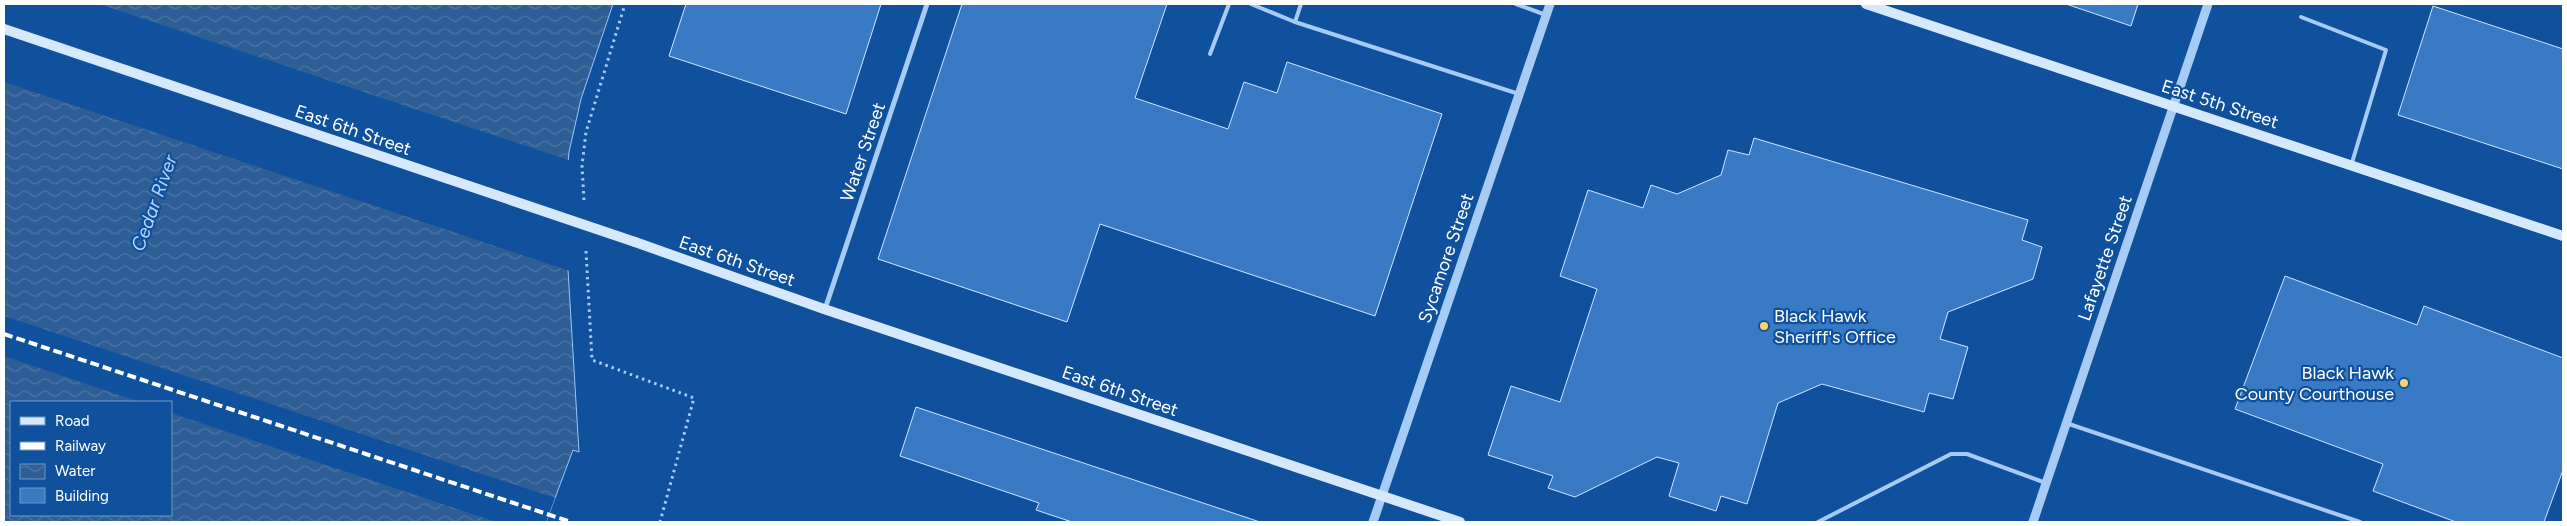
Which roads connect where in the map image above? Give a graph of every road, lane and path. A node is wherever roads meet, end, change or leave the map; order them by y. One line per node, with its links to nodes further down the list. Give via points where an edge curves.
1 (625, 4): 18 (path, via 586,132 582,166)
2 (927, 4): 21 (street, Water Street)
3 (1229, 4): 14 (lane)
4 (1251, 4): 12 (lane)
5 (1301, 4): 12 (lane)
6 (1516, 4): 10 (lane)
7 (1550, 4): 10 (street, Sycamore Street)
8 (1866, 4): 16 (main road, East 5th Street)
9 (2208, 4): 16 (street, Lafayette Street)
10 (1546, 15): 15 (street, Sycamore Street)
11 (2301, 17): 17 (lane, via 2386,50)
12 (1295, 22): 15 (lane)
13 (4, 29): 21 (main road, East 6th Street, bridge)
14 (1210, 54)
15 (1519, 94): 24 (street, Sycamore Street)
16 (2173, 106): 17 (main road, East 5th Street); 22 (street, Lafayette Street)
17 (2352, 166): 19 (main road, East 5th Street)
18 (584, 205)
19 (2563, 236)
20 (586, 244): 25 (path, via 592,360 694,398)
21 (824, 309): 24 (main road, East 6th Street)
22 (2066, 423): 23 (street, Lafayette Street); 30 (lane)
23 (2046, 484): 28 (lane, via 1967,454 1951,454); 29 (street, Lafayette Street)
24 (1382, 496): 26 (street, Sycamore Street); 27 (main road, East 6th Street)
25 (660, 522)
26 (1373, 522)
27 (1460, 522)
28 (1818, 522)
29 (2033, 522)
30 (2360, 522)

